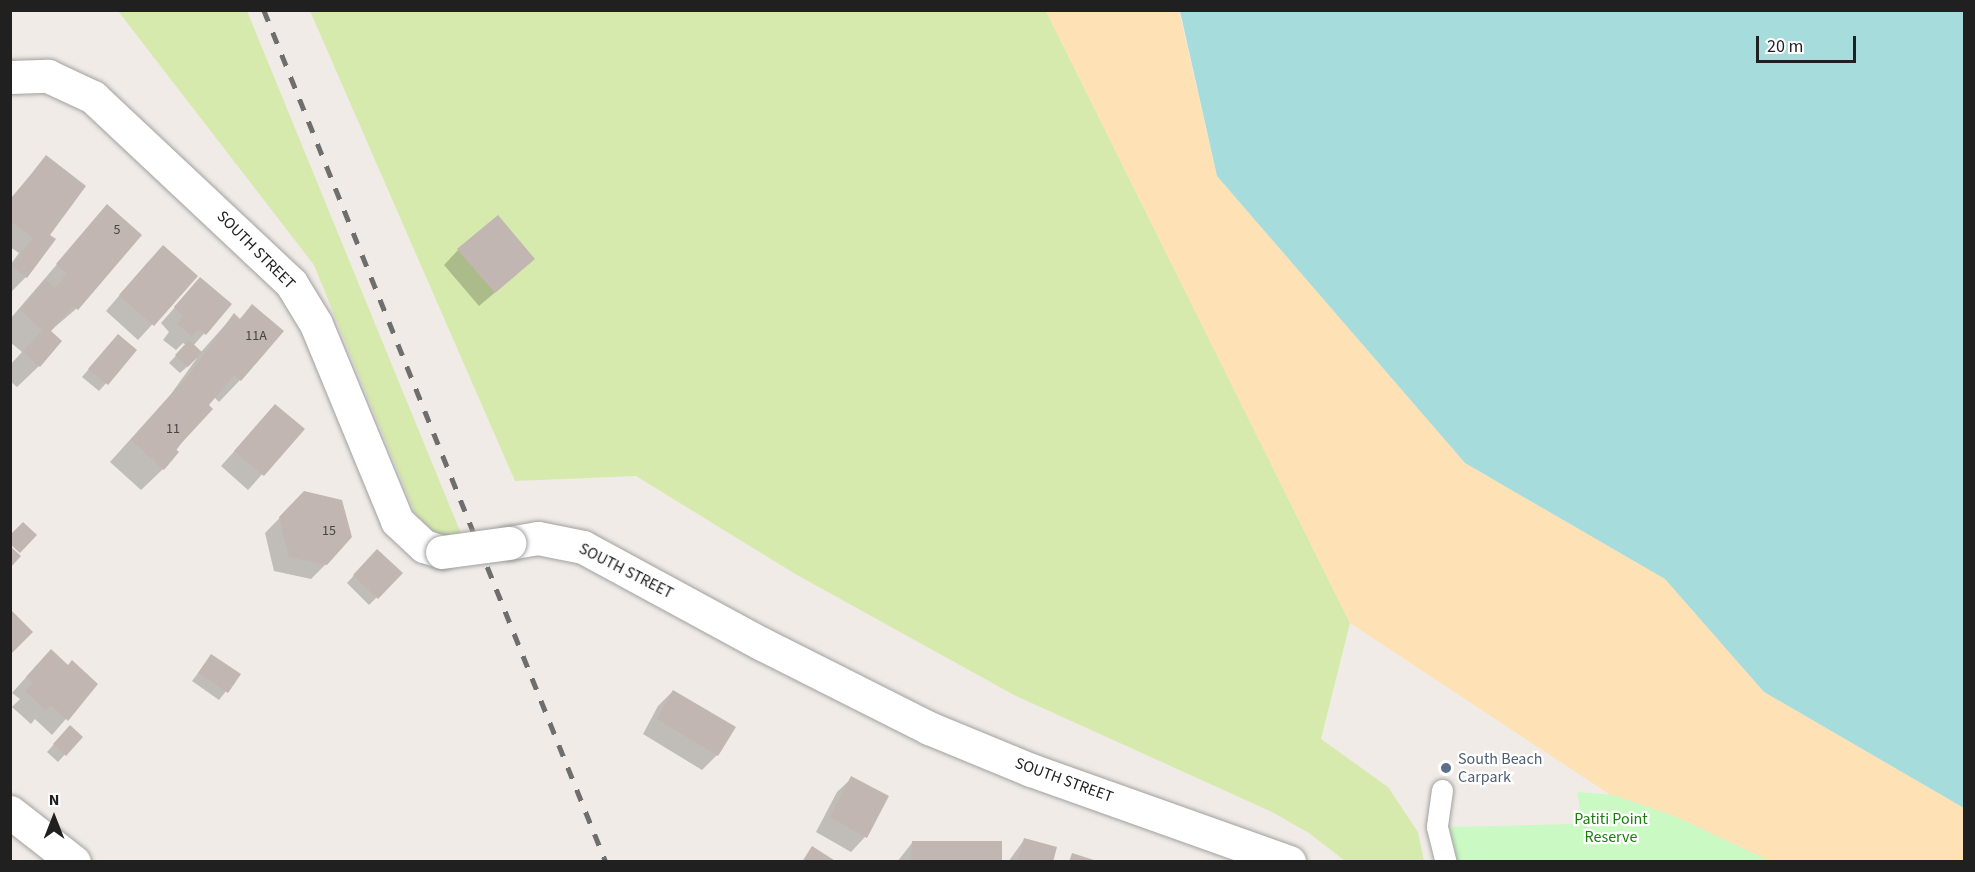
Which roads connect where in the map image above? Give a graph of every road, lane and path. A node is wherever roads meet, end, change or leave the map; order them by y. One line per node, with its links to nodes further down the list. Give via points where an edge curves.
1 (10, 77): 5 (street, SOUTH STREET, bridge, via 48,76 93,97 291,283 316,324 397,521 424,546 442,552 538,538 583,547 929,728 1031,770)
2 (1442, 790): 6 (lane, via 1437,827)
3 (10, 812): 4 (street)
4 (70, 860)
5 (1289, 861)
6 (1446, 861)

